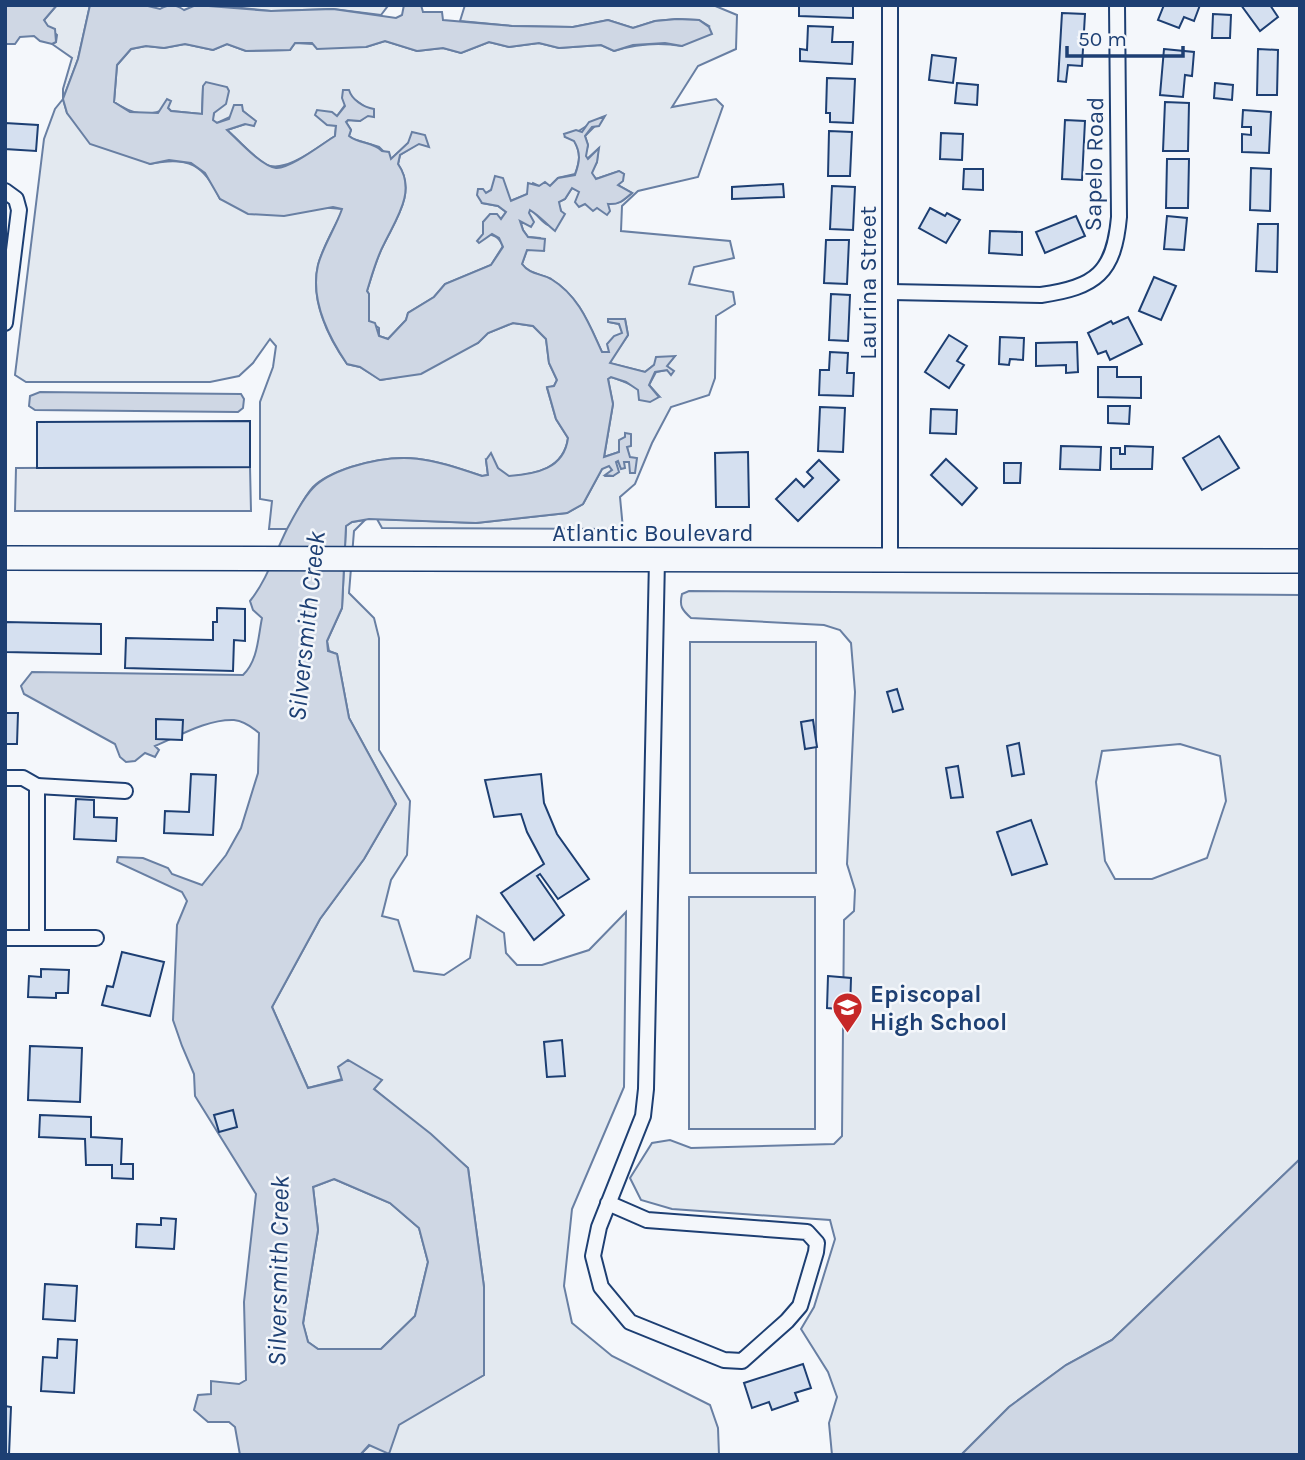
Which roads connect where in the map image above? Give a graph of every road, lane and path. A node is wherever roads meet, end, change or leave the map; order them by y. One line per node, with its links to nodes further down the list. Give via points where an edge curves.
1 (890, 5): 4 (street, Laurina Street)
2 (1117, 5): 4 (street, Sapelo Road, via 1119,217 1110,261 1088,283 1041,295)
3 (11, 195): 5 (street, via 19,210)
4 (891, 292): 8 (street, Laurina Street)
5 (5, 323)
6 (5, 558): 7 (main road, Atlantic Boulevard)
7 (657, 559): 8 (main road, Atlantic Boulevard); 16 (street, via 646,1089 643,1116)
8 (890, 561): 9 (main road, Atlantic Boulevard)
9 (1300, 561)
10 (5, 778): 11 (street, via 23,778)
11 (37, 786): 12 (street); 14 (street)
12 (125, 791)
13 (5, 937): 14 (street)
14 (37, 937): 15 (street)
15 (96, 938)
16 (608, 1203): 16 (street, via 593,1256 601,1287 630,1322 724,1360 742,1361 800,1306 817,1244 807,1231 647,1220)

